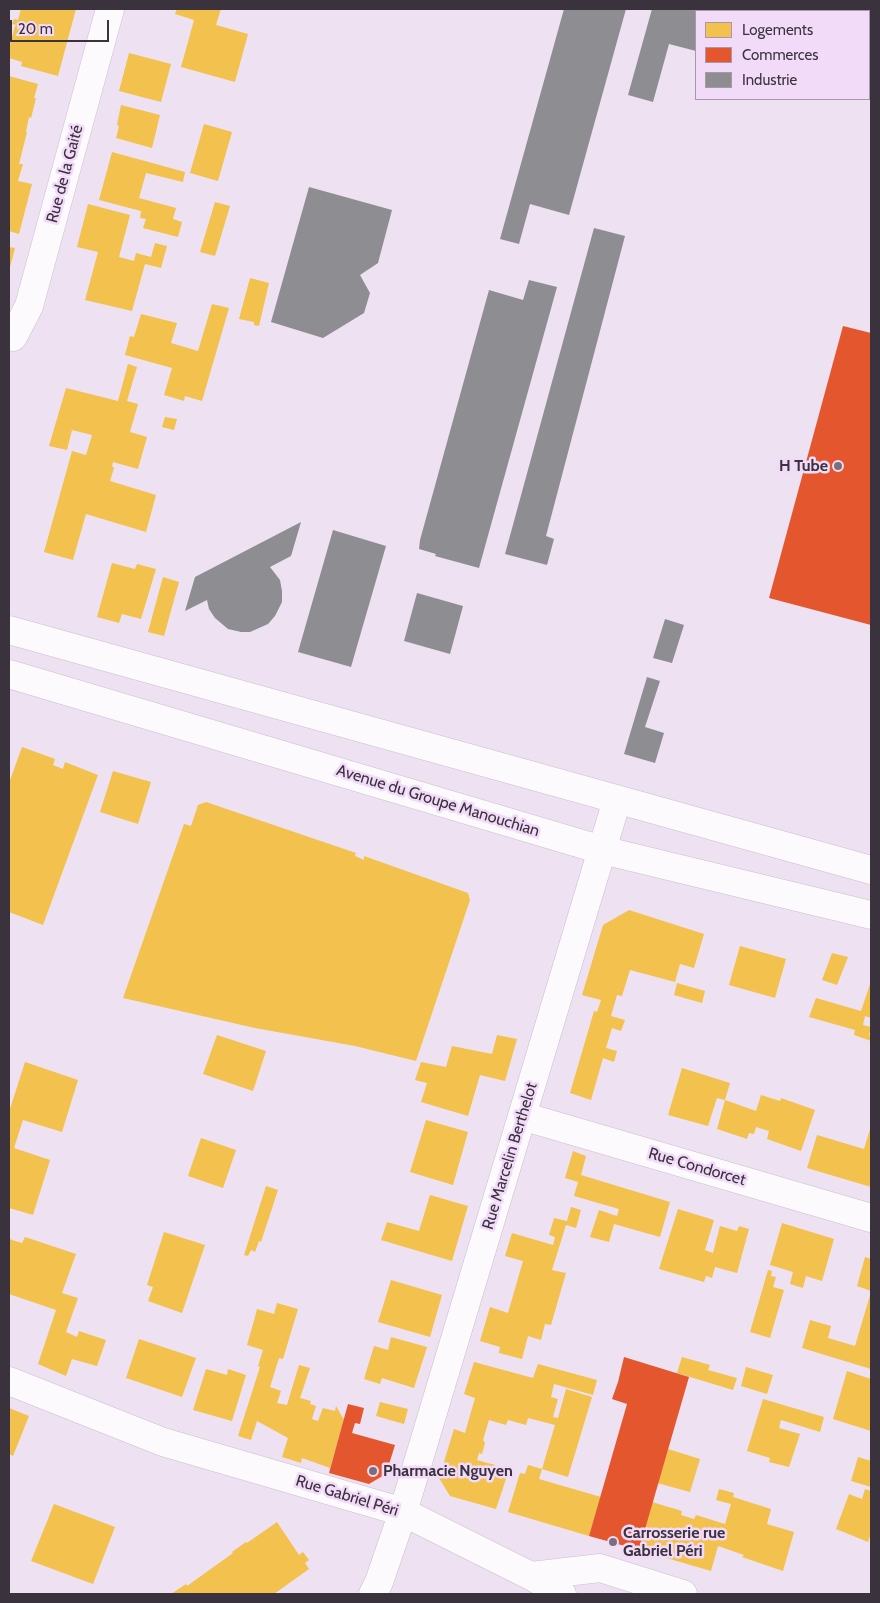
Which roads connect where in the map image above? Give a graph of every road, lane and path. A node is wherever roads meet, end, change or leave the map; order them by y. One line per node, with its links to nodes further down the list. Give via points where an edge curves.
1 (110, 9): 2 (street, Rue de la Gaité, via 29,306)
2 (11, 337)
3 (9, 630): 5 (street)
4 (9, 674): 6 (street, Avenue du Groupe Manouchian)
5 (617, 800): 6 (street, Rue Marcelin Berthelot); 7 (street)
6 (602, 850): 8 (street, Avenue du Groupe Manouchian); 9 (street, Rue Marcelin Berthelot)
7 (871, 870)
8 (871, 915)
9 (522, 1116): 10 (street, Rue Condorcet); 12 (street, Rue Marcelin Berthelot)
10 (871, 1218)
11 (9, 1381): 12 (street, Rue Gabriel Péri, via 163,1442)
12 (403, 1512): 13 (street, Rue Gabriel Péri); 14 (street, Rue Marcelin Berthelot)
13 (529, 1585): 15 (street, Rue Gabriel Péri); 16 (street, via 600,1568)
14 (373, 1594)
15 (562, 1594)
16 (683, 1594)

